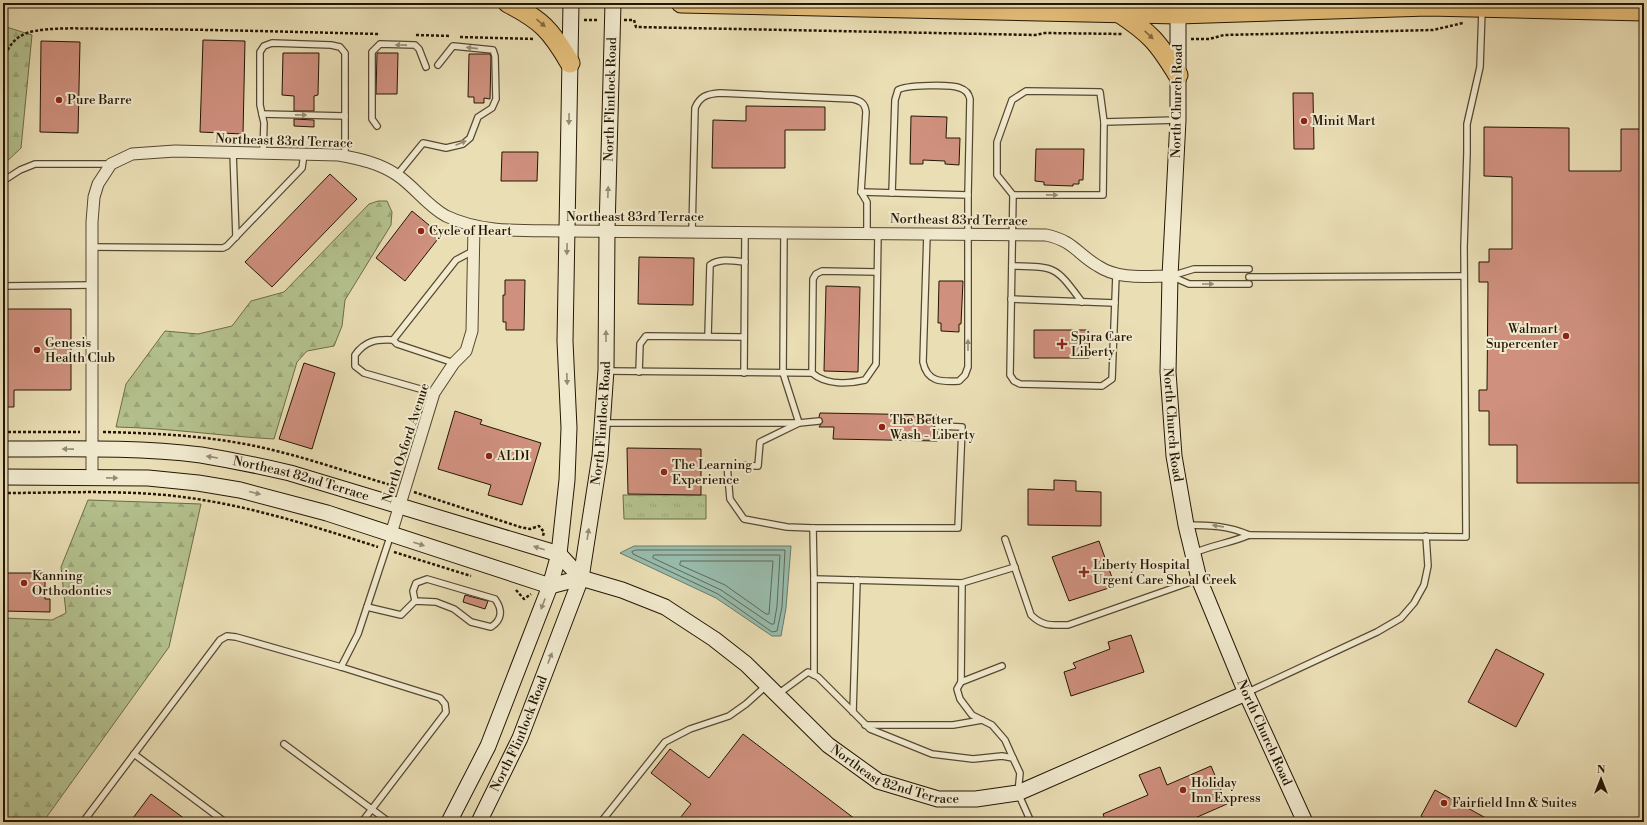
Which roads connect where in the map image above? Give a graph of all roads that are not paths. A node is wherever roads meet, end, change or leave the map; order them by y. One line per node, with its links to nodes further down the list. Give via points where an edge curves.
1 (508, 3): 9 (highway, one-way to 9, via 530,14 544,25)
2 (571, 3): 9 (main road, North Flintlock Road)
3 (613, 3): 30 (main road, North Flintlock Road, one-way to 3)
4 (680, 3): 8 (highway)
5 (1178, 8): 6 (highway); 8 (highway); 12 (main road, North Church Road)
6 (1482, 8): 7 (highway); 49 (lane, via 1480,67 1467,124)
7 (1644, 11)
8 (1118, 12): 12 (highway, one-way to 12, via 1155,40)
9 (570, 63): 31 (main road, North Flintlock Road, one-way to 31)
10 (438, 65): 23 (lane, one-way to 10, via 423,143 446,148 463,144 470,138 478,117 492,108 496,99 493,50 453,46)
11 (426, 67): 17 (lane, one-way to 17, via 415,45 380,44 372,52 372,119)
12 (1178, 75): 15 (main road, North Church Road)
13 (262, 114): 14 (lane, one-way to 14); 14 (lane, via 259,85 260,52 264,46 272,43 340,47 345,53); 19 (lane)
14 (345, 116): 21 (lane)
15 (1178, 120): 16 (lane); 47 (main road, North Church Road)
16 (1104, 122): 28 (lane, one-way to 16, via 1103,195); 28 (lane, via 1100,92 1026,91 1012,100 997,142 997,175)
17 (377, 126)
18 (233, 152): 19 (street, Northeast 83rd Terrace); 22 (street, Northeast 83rd Terrace, via 144,152 121,158); 39 (lane)
19 (262, 153): 20 (street, Northeast 83rd Terrace)
20 (304, 154): 21 (street, Northeast 83rd Terrace); 39 (lane, via 302,168)
21 (345, 156): 23 (street, Northeast 83rd Terrace, via 361,159)
22 (111, 164): 24 (lane, via 35,164); 40 (street, via 98,184 94,197)
23 (397, 175): 29 (street, Northeast 83rd Terrace, via 428,204 445,215)
24 (3, 181)
25 (861, 192): 26 (lane); 32 (lane, via 866,112 865,105 860,100 710,94 698,100 696,108); 35 (lane, via 867,202)
26 (892, 193): 27 (lane); 27 (lane, via 895,100 898,90 906,86 957,87 966,91 970,99)
27 (968, 195): 37 (lane)
28 (1013, 195): 38 (lane)
29 (474, 226): 31 (street, Northeast 83rd Terrace); 41 (street, North Oxford Avenue)
30 (607, 230): 31 (street, Northeast 83rd Terrace); 32 (street, Northeast 83rd Terrace); 60 (main road, North Flintlock Road, one-way to 30)
31 (567, 231): 82 (main road, North Flintlock Road, one-way to 82, via 565,341 569,428)
32 (692, 231): 33 (street, Northeast 83rd Terrace)
33 (745, 232): 34 (street, Northeast 83rd Terrace); 42 (lane)
34 (784, 232): 35 (street, Northeast 83rd Terrace); 63 (lane)
35 (872, 233): 36 (street, Northeast 83rd Terrace); 45 (lane)
36 (927, 234): 37 (street, Northeast 83rd Terrace); 37 (lane, one-way to 37, via 923,362 925,372 934,379 946,382 959,381 968,367)
37 (967, 235): 38 (street, Northeast 83rd Terrace)
38 (1013, 235): 43 (lane); 46 (street, Northeast 83rd Terrace, via 1061,238 1099,267)
39 (236, 237): 40 (lane, via 223,248)
40 (92, 247): 51 (street)
41 (473, 251): 58 (lane, via 456,260); 59 (street, North Oxford Avenue, via 472,331 466,351)
42 (745, 262): 56 (lane, via 722,261 710,265); 57 (lane)
43 (1012, 266): 53 (lane); 54 (lane, via 1041,266 1056,271)
44 (1249, 269): 47 (lane, via 1194,269)
45 (877, 272): 64 (lane, via 822,271 816,274 813,279); 64 (lane, via 876,364 872,372 865,380 856,382 824,382)
46 (1116, 275): 47 (street, Northeast 83rd Terrace); 55 (lane)
47 (1170, 276): 50 (lane, one-way to 50, via 1189,284); 75 (main road, North Church Road, via 1168,372 1171,430)
48 (1249, 276): 49 (lane)
49 (1464, 276): 79 (lane, via 1466,537)
50 (1249, 284)
51 (92, 285): 52 (lane); 71 (street)
52 (3, 286)
53 (1011, 299): 54 (lane); 55 (lane, via 1010,375 1020,384 1108,384 1112,379)
54 (1082, 302): 55 (lane)
55 (1116, 303)
56 (708, 336): 57 (lane); 61 (lane, via 646,336 640,344)
57 (744, 337): 62 (lane)
58 (393, 340): 59 (lane, via 397,344); 65 (lane, via 378,339 368,342 354,356 355,366 364,373)
59 (454, 363): 65 (street, North Oxford Avenue)
60 (606, 372): 61 (lane); 67 (main road, North Flintlock Road)
61 (638, 372): 62 (lane)
62 (744, 372): 63 (lane)
63 (783, 373): 64 (lane); 68 (lane)
64 (812, 373)
65 (434, 393): 74 (street, North Oxford Avenue)
66 (819, 421): 68 (lane)
67 (603, 423): 68 (lane); 84 (main road, North Flintlock Road, one-way to 67)
68 (799, 423): 76 (lane, via 760,442 758,466 727,465 730,499 744,519 788,527)
69 (938, 426): 76 (lane, via 962,427 958,528)
70 (3, 449): 71 (main road, Northeast 82nd Terrace, one-way to 70)
71 (92, 450): 73 (street); 74 (main road, Northeast 82nd Terrace, one-way to 71, via 290,473 245,463 200,455)
72 (3, 477): 73 (main road, Northeast 82nd Terrace)
73 (92, 478): 77 (main road, Northeast 82nd Terrace, one-way to 77, via 148,478 240,490 327,513)
74 (400, 507): 77 (street, North Oxford Avenue); 82 (main road, Northeast 82nd Terrace, one-way to 74)
75 (1186, 525): 78 (lane, one-way to 75, via 1234,528); 81 (main road, North Church Road)
76 (813, 528): 86 (lane)
77 (391, 534): 89 (main road, Northeast 82nd Terrace, one-way to 89); 91 (lane)
78 (1249, 535): 79 (lane); 81 (lane, via 1232,543)
79 (1426, 536): 97 (lane, via 1428,566 1424,584 1414,603 1401,618 1377,632)
80 (1005, 539): 83 (lane)
81 (1192, 553): 85 (main road, North Church Road)
82 (559, 554): 84 (main road); 89 (main road, North Flintlock Road)
83 (1014, 568): 85 (lane, via 1031,615 1038,622 1051,625 1068,624); 88 (lane)
84 (581, 578): 89 (main road); 96 (main road, Northeast 82nd Terrace, via 622,590 665,608 714,639 746,664); 111 (main road, North Flintlock Road, one-way to 84, via 520,738)
85 (1199, 578): 97 (main road, North Church Road)
86 (814, 579): 87 (lane); 94 (lane)
87 (857, 580): 88 (lane); 98 (lane)
88 (962, 583): 95 (lane)
89 (550, 586): 110 (main road, North Flintlock Road, one-way to 110, via 488,746)
90 (415, 601): 90 (lane, via 436,602 454,609 471,622 491,628 498,623 502,614 494,599 426,579 416,583 413,591); 91 (lane, via 401,615)
91 (367, 607): 93 (lane, via 358,634)
92 (1002, 666): 95 (lane)
93 (341, 667): 102 (lane, via 227,636 220,640); 105 (lane, via 440,698 445,704 446,712)
94 (814, 675): 96 (lane, via 808,672); 98 (lane)
95 (961, 682): 99 (lane, via 957,689 960,699 972,715)
96 (772, 690): 104 (main road, Northeast 82nd Terrace, via 828,745 878,781 938,799 976,799); 112 (lane, via 729,716 690,729 665,742)
97 (1246, 693): 104 (main road, Northeast 82nd Terrace); 114 (main road, North Church Road)
98 (853, 712): 100 (lane)
99 (982, 720): 100 (lane, via 953,725); 103 (lane, via 992,725 1005,740)
100 (865, 724): 103 (lane, via 870,729 932,754 973,759 1002,756)
101 (284, 744): 105 (lane)
102 (134, 754): 106 (lane); 107 (lane)
103 (1013, 758): 104 (lane, via 1020,773)
104 (1018, 793): 113 (lane)
105 (372, 809): 108 (lane); 109 (lane)
106 (83, 822)
107 (225, 822)
108 (362, 822)
109 (389, 822)
110 (449, 822)
111 (479, 822)
112 (601, 822)
113 (1031, 822)
114 (1305, 822)

